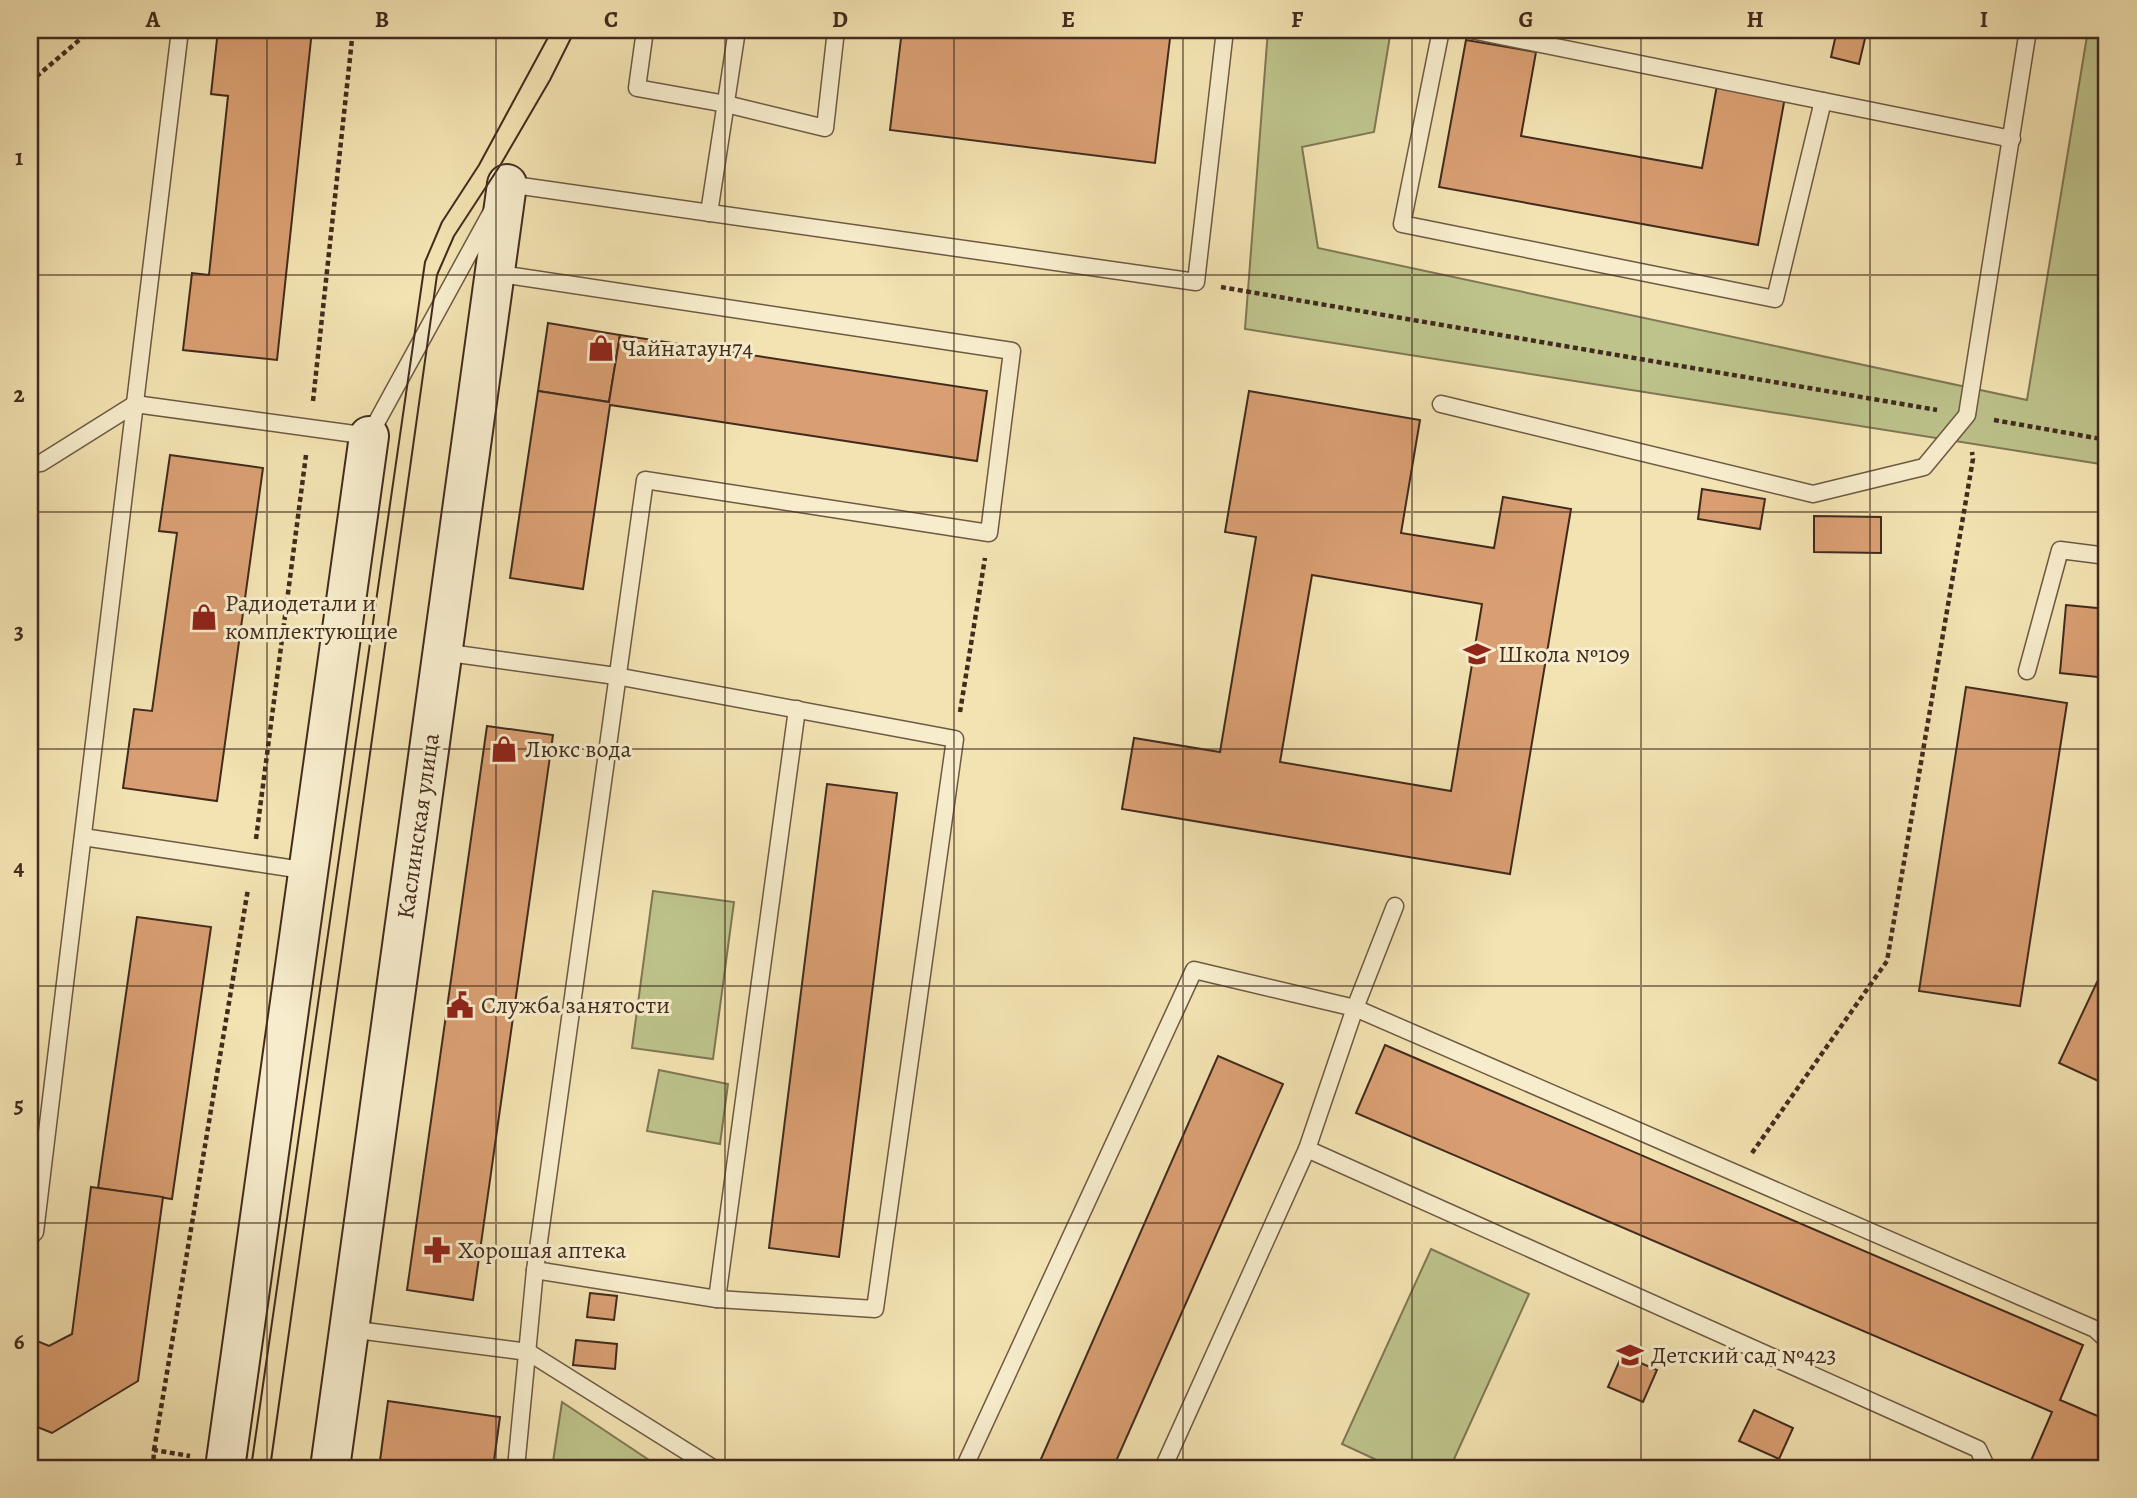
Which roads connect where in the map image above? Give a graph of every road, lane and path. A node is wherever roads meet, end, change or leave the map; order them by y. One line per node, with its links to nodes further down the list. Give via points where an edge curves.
1 (91, 30): 11 (path)
2 (180, 30): 19 (lane)
3 (353, 30): 22 (path)
4 (645, 30): 13 (lane, via 637,88)
5 (737, 30): 13 (lane)
6 (836, 30): 13 (lane, via 825,128)
7 (1225, 30): 18 (lane)
8 (1441, 30): 12 (lane, via 1402,224 1775,299)
9 (1471, 30): 12 (lane)
10 (2028, 30): 14 (lane)
11 (30, 82)
12 (1823, 101): 14 (lane)
13 (726, 104): 16 (lane)
14 (2012, 139): 21 (lane)
15 (507, 184): 16 (lane); 17 (main road, Каслинская улица); 23 (lane)
16 (709, 213): 18 (lane)
17 (494, 273): 26 (lane, via 1012,351); 28 (main road, Каслинская улица)
18 (1196, 282): 21 (path)
19 (135, 404): 22 (lane); 25 (lane, via 41,463); 33 (lane)
20 (1441, 404): 21 (lane, via 1813,494 1924,467)
21 (1967, 415): 24 (path); 39 (path, via 1973,459 1886,961)
22 (309, 428): 23 (lane); 34 (path)
23 (369, 436): 35 (main road)
24 (2107, 440)
25 (30, 464)
26 (989, 533): 30 (lane, via 645,480); 32 (path)
27 (2107, 556): 29 (lane, via 2060,550)
28 (442, 652): 30 (lane); 43 (main road, Каслинская улица)
29 (2027, 671)
30 (617, 676): 31 (lane); 41 (lane)
31 (797, 709): 32 (lane); 42 (lane)
32 (955, 739): 42 (lane, via 875,1309)
33 (83, 837): 34 (lane); 40 (lane, via 35,1232)
34 (252, 863): 35 (lane); 46 (path)
35 (309, 871): 47 (main road)
36 (1395, 906): 37 (lane)
37 (1355, 1008): 38 (lane); 39 (lane); 51 (lane, via 1194,970)
38 (1307, 1149): 52 (lane); 53 (lane, via 1978,1449)
39 (1738, 1174): 44 (lane, via 2095,1329)
40 (30, 1237)
41 (535, 1270): 42 (lane); 45 (lane)
42 (717, 1299)
43 (349, 1329): 45 (lane); 48 (main road, Каслинская улица)
44 (2107, 1340)
45 (528, 1352): 49 (lane); 50 (lane)
46 (154, 1450)
47 (225, 1468)
48 (330, 1468)
49 (516, 1468)
50 (713, 1468)
51 (964, 1468)
52 (1163, 1468)
53 (1987, 1468)

